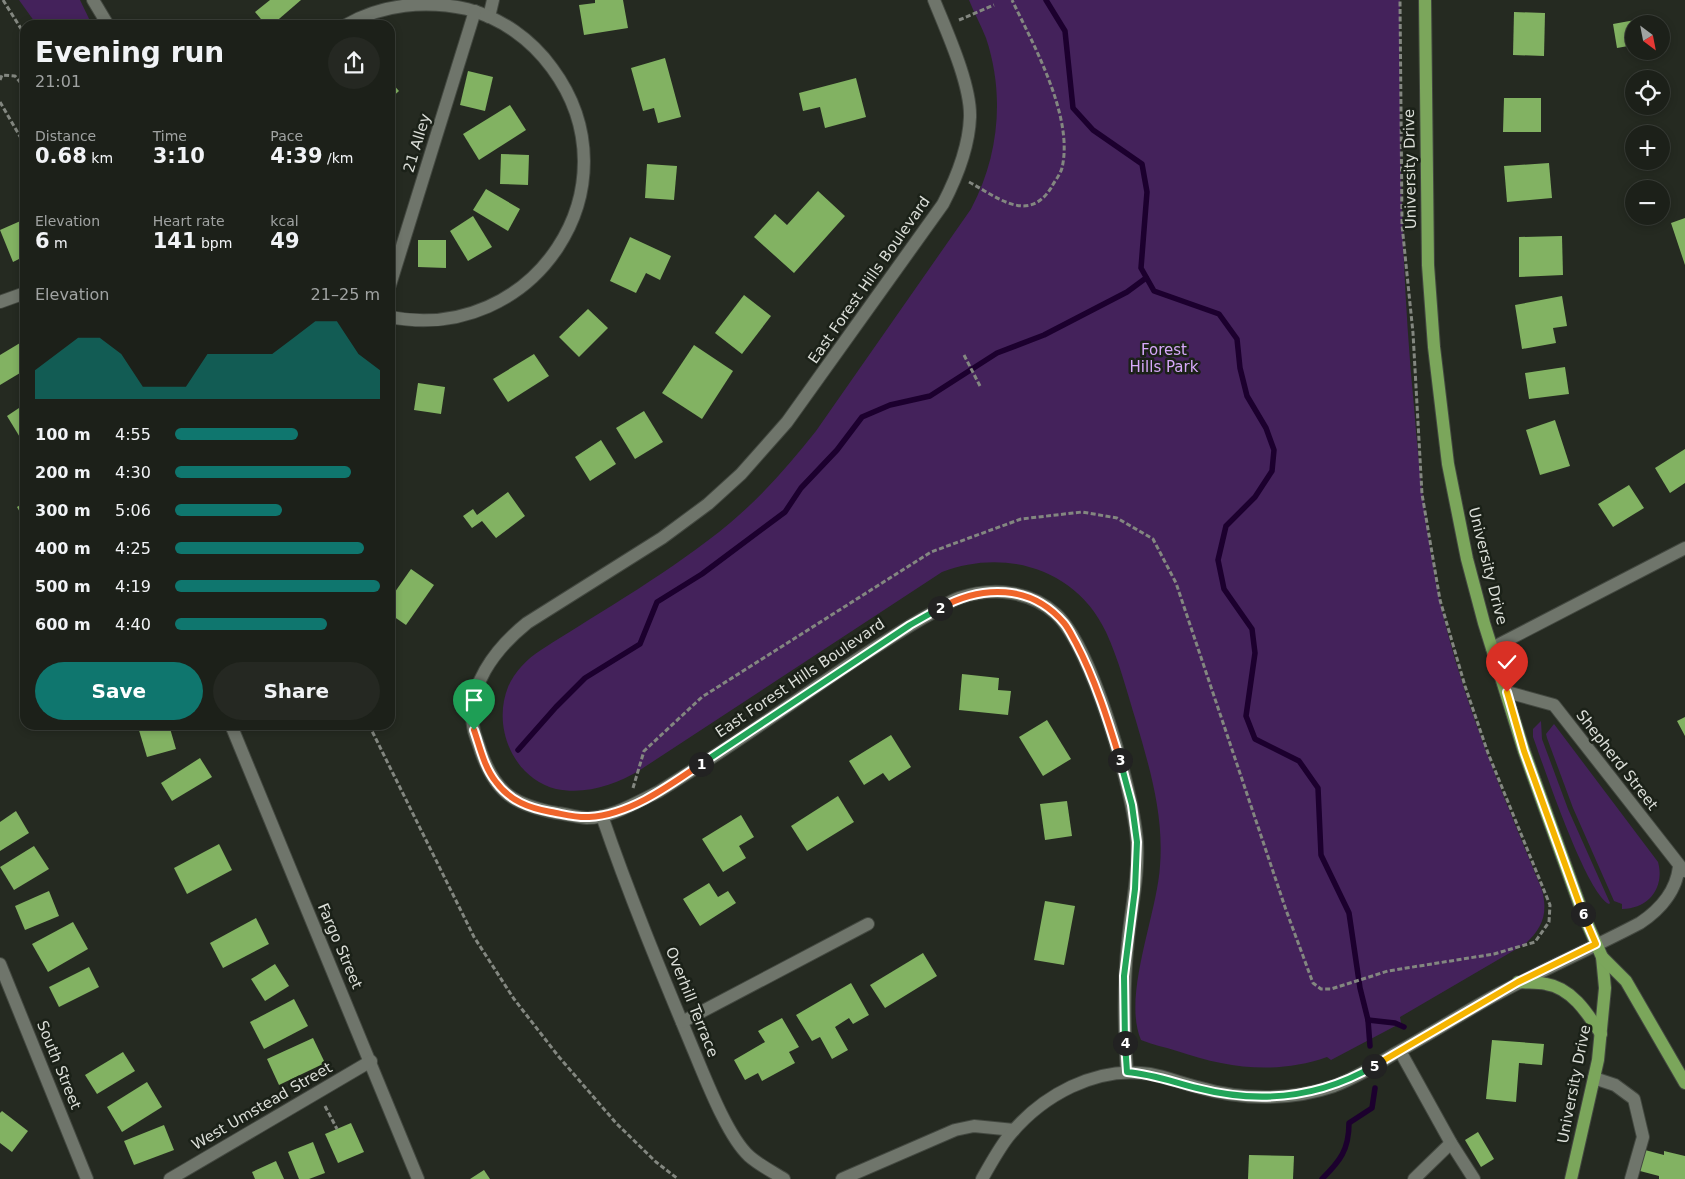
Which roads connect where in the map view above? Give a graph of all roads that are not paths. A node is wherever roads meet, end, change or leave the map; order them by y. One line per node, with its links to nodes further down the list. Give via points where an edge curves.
1 (93, 0): 7 (street)
2 (493, 0): 6 (street)
3 (934, 0): 17 (street, East Forest Hills Boulevard, via 969,100 968,134 956,174 942,204 787,422 741,474 708,504 662,538 508,638 491,660 475,695 474,730 495,782 508,795 523,805 587,818)
4 (1425, 0): 14 (main road, University Drive, via 1428,265 1434,347 1448,464 1466,560)
5 (475, 12): 6 (street); 8 (street, via 440,4 404,5); 9 (street, 21 Alley)
6 (488, 16): 12 (street, via 510,28 546,58 571,99 579,121 584,169 575,216 547,264 518,291 497,304 452,319 428,321)
7 (105, 20)
8 (356, 20)
9 (395, 269)
10 (20, 295): 11 (street)
11 (0, 302)
12 (395, 318)
13 (1685, 548): 14 (street)
14 (1492, 648): 15 (main road, University Drive)
15 (1507, 692): 18 (street, Shepherd Street, via 1554,705); 20 (main road, University Drive, via 1524,751)
16 (233, 730): 28 (street, Fargo Street)
17 (602, 816): 25 (street, Overhill Terrace); 29 (street, East Forest Hills Boulevard, via 658,792 910,625 956,599 994,591 1028,597 1056,614 1066,625 1084,658 1110,727 1132,805 1137,864 1124,976)
18 (1682, 869): 20 (street, via 1671,894 1652,915)
19 (868, 924): 25 (street)
20 (1596, 944): 21 (main road, University Drive); 24 (street)
21 (1602, 957): 26 (main road, University Drive, via 1605,988); 31 (main road, via 1626,981)
22 (0, 964): 23 (street, South Street)
23 (3, 980): 34 (street, South Street)
24 (1518, 982): 26 (main road, via 1548,984 1569,994); 27 (street)
25 (682, 1022): 37 (street, Overhill Terrace, via 732,1132 749,1156)
26 (1601, 1034): 30 (main road, University Drive)
27 (1400, 1051): 29 (street, via 1337,1085 1286,1096 1236,1096 1149,1074); 33 (street)
28 (371, 1061): 35 (street, West Umstead Street); 36 (street, Fargo Street)
29 (1127, 1072): 32 (street, via 1096,1077 1069,1088 1046,1102)
30 (1594, 1078): 42 (main road, University Drive); 43 (street, via 1615,1085 1634,1099 1643,1137)
31 (1685, 1083)
32 (1014, 1130): 38 (street, via 974,1126 954,1130); 39 (street)
33 (1451, 1143): 40 (street); 41 (street)
34 (87, 1179)
35 (170, 1179)
36 (418, 1179)
37 (784, 1179)
38 (842, 1179)
39 (982, 1179)
40 (1414, 1179)
41 (1474, 1179)
42 (1571, 1179)
43 (1631, 1179)

